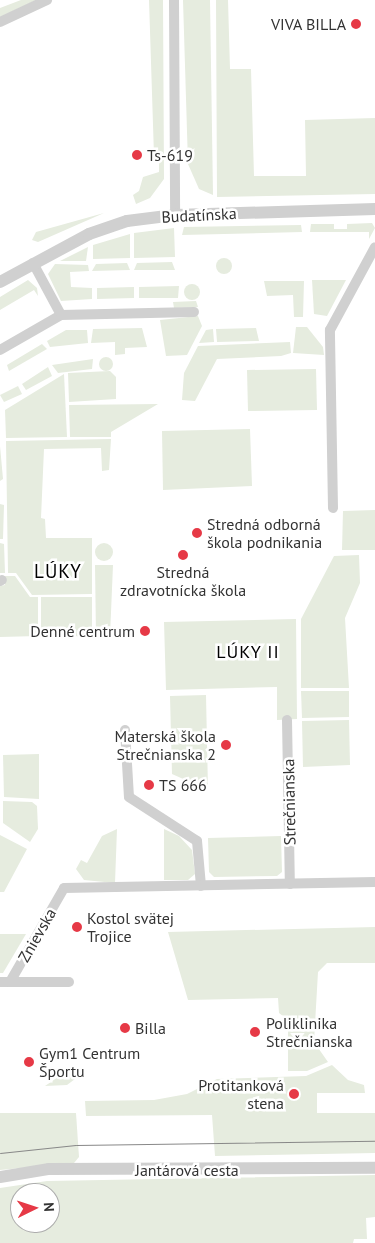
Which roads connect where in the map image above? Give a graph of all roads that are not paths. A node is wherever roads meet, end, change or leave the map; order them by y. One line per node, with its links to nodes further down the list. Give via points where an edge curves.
1 (47, 0): 3 (street)
2 (174, 0): 5 (street)
3 (0, 22)
4 (375, 209): 5 (street, Budatínska)
5 (176, 215): 7 (street, Budatínska, via 113,224)
6 (375, 247): 12 (street, via 330,330)
7 (33, 263): 8 (street, Budatínska); 10 (street)
8 (0, 282)
9 (194, 312): 10 (street)
10 (60, 316): 11 (street)
11 (0, 350)
12 (333, 508)
13 (287, 720): 16 (street, Strečnianska)
14 (125, 730): 17 (street, via 129,797 197,841)
15 (375, 882): 16 (street)
16 (290, 884): 17 (street)
17 (201, 886): 18 (street, Znievska, via 64,888)
18 (5, 982): 19 (street, Znievska)
19 (68, 982)
20 (375, 1168): 21 (street, Jantárová cesta, via 49,1170)
21 (0, 1177)

